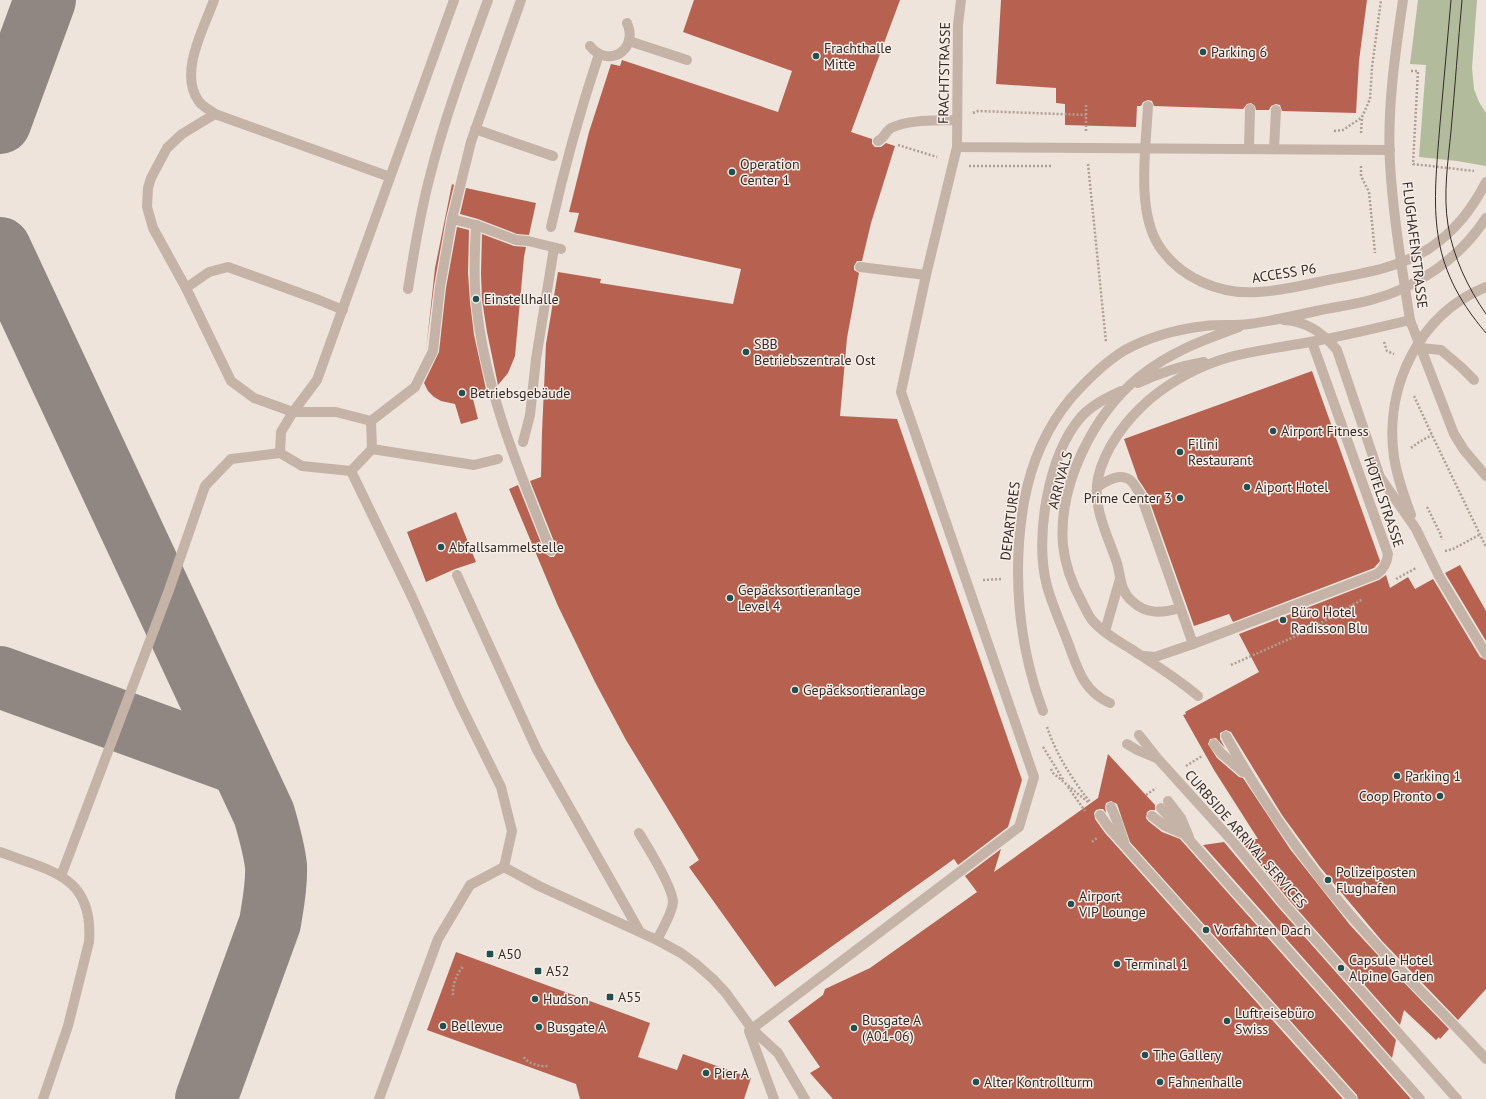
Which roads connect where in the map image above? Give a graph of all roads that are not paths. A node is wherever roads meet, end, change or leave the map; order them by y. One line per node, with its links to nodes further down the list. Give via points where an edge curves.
1 (214, 0): 14 (street, via 191,62 191,83 198,101)
2 (454, 0): 24 (street)
3 (488, 0): 34 (street, via 456,88 430,176)
4 (521, 0): 16 (street)
5 (961, 0): 15 (street, FRACHTSTRASSE, via 958,26)
6 (1403, 0): 22 (street, FLUGHAFENSTRASSE, via 1394,69)
7 (627, 23): 8 (street)
8 (629, 41): 10 (street, via 626,48 614,56); 11 (street)
9 (590, 46): 10 (street)
10 (599, 54): 29 (street, via 560,184)
11 (687, 60)
12 (1250, 109): 20 (street)
13 (1276, 110): 21 (street)
14 (215, 114): 24 (street); 33 (street, via 182,134 166,148 148,188 147,207 153,228)
15 (957, 120): 17 (street, via 900,124 889,129); 18 (street, FRACHTSTRASSE)
16 (475, 129): 23 (street); 27 (street)
17 (878, 141)
18 (957, 147): 19 (street); 31 (street, FRACHTSTRASSE)
19 (1143, 148): 20 (street); 25 (street, ACCESS P6, via 1147,106 1144,193 1148,223 1153,235 1168,258 1181,270 1206,284 1231,291 1271,291 1370,272 1396,264 1429,248 1444,237 1461,221)
20 (1249, 148): 21 (street)
21 (1274, 149): 22 (street)
22 (1390, 150): 37 (street, FLUGHAFENSTRASSE, via 1397,237)
23 (553, 156)
24 (390, 177): 35 (street)
25 (1486, 182)
26 (1486, 218): 36 (street, via 1451,258 1411,284 1370,300)
27 (452, 219): 28 (street); 44 (street, via 440,287 433,351 415,387)
28 (476, 225): 45 (street, via 516,240 557,248 536,359 530,415); 53 (street, via 474,277 484,353 512,453)
29 (551, 227)
30 (860, 267): 31 (street)
31 (926, 275): 83 (street, FRACHTSTRASSE, via 901,392 1034,777 1019,827)
32 (1486, 287): 52 (street, via 1466,297 1433,324 1412,352 1400,380 1393,417 1394,456 1403,494)
33 (186, 288): 35 (street, via 208,272 228,267); 43 (street, via 230,381 254,398)
34 (408, 289)
35 (343, 310): 43 (street, via 317,380)
36 (1274, 320): 38 (street); 52 (street, via 1296,322 1316,329 1337,350 1380,477)
37 (1410, 320): 39 (street); 40 (street, FLUGHAFENSTRASSE)
38 (1249, 324): 57 (street, ARRIVALS, via 1184,348 1139,377 1108,407 1082,452 1069,489 1063,525 1063,544 1071,580 1092,621); 63 (street, DEPARTURES, via 1189,329 1154,338 1126,350 1079,388 1065,405 1042,443 1027,486 1019,561 1021,615 1026,650 1030,672)
39 (1312, 342): 41 (street); 58 (street, HOTELSTRASSE, via 1388,560 1377,574)
40 (1420, 348): 42 (street, via 1441,350); 50 (street, FLUGHAFENSTRASSE, via 1454,434)
41 (1230, 357): 51 (street, via 1182,377 1151,398 1136,412 1114,441 1103,464); 62 (street, via 1167,371 1092,406 1071,432 1055,467 1045,506 1043,527 1043,564 1047,585 1081,676 1092,692)
42 (1474, 380)
43 (293, 412): 44 (street, via 336,412); 47 (street, via 281,432)
44 (371, 421): 46 (street)
45 (523, 442)
46 (372, 449): 48 (street, via 474,465); 49 (street)
47 (280, 453): 49 (street, via 302,466); 80 (street, via 231,459 205,486 169,590)
48 (498, 459)
49 (350, 471): 79 (street, via 501,787 512,831)
50 (1486, 476)
51 (1097, 487): 55 (street, via 1100,515 1118,565); 56 (street, via 1108,479 1121,477 1131,481 1136,487)
52 (1416, 528): 59 (street, via 1439,576)
53 (551, 551)
54 (457, 575): 81 (street, via 537,750)
55 (1120, 579): 56 (street, via 1126,595 1140,607 1154,612); 57 (street)
56 (1180, 608): 58 (street)
57 (1105, 631): 60 (street, ARRIVALS)
58 (1193, 644): 60 (street, HOTELSTRASSE, via 1155,657)
59 (1486, 654)
60 (1141, 656): 61 (street, ARRIVALS)
61 (1198, 696)
62 (1110, 703)
63 (1043, 711)
64 (1138, 735): 68 (street)
65 (1226, 736): 69 (street)
66 (1127, 744): 68 (street)
67 (1214, 744): 69 (street, via 1221,754)
68 (1158, 758): 91 (street, CURBSIDE ARRIVAL SERVICES)
69 (1250, 779): 84 (street, via 1301,854 1340,904)
70 (1168, 801): 76 (street, via 1182,818)
71 (1111, 807): 77 (street)
72 (1161, 808): 76 (street)
73 (1100, 815): 77 (street)
74 (1152, 816): 76 (street)
75 (639, 833): 82 (street, via 671,892 673,901)
76 (1190, 842): 90 (street)
77 (1125, 846): 89 (street)
78 (0, 852): 80 (street)
79 (504, 867): 81 (street, via 539,886); 86 (street, via 470,885 438,939)
80 (61, 876): 85 (street, via 80,894 87,910 89,942 68,1026)
81 (640, 932): 82 (street)
82 (657, 940): 83 (street, via 681,953 713,979 730,998)
83 (751, 1030): 87 (street); 88 (street, via 778,1053)
84 (1486, 1059)
85 (43, 1099)
86 (379, 1099)
87 (774, 1099)
88 (805, 1099)
89 (1352, 1099)
90 (1420, 1099)
91 (1457, 1099)

